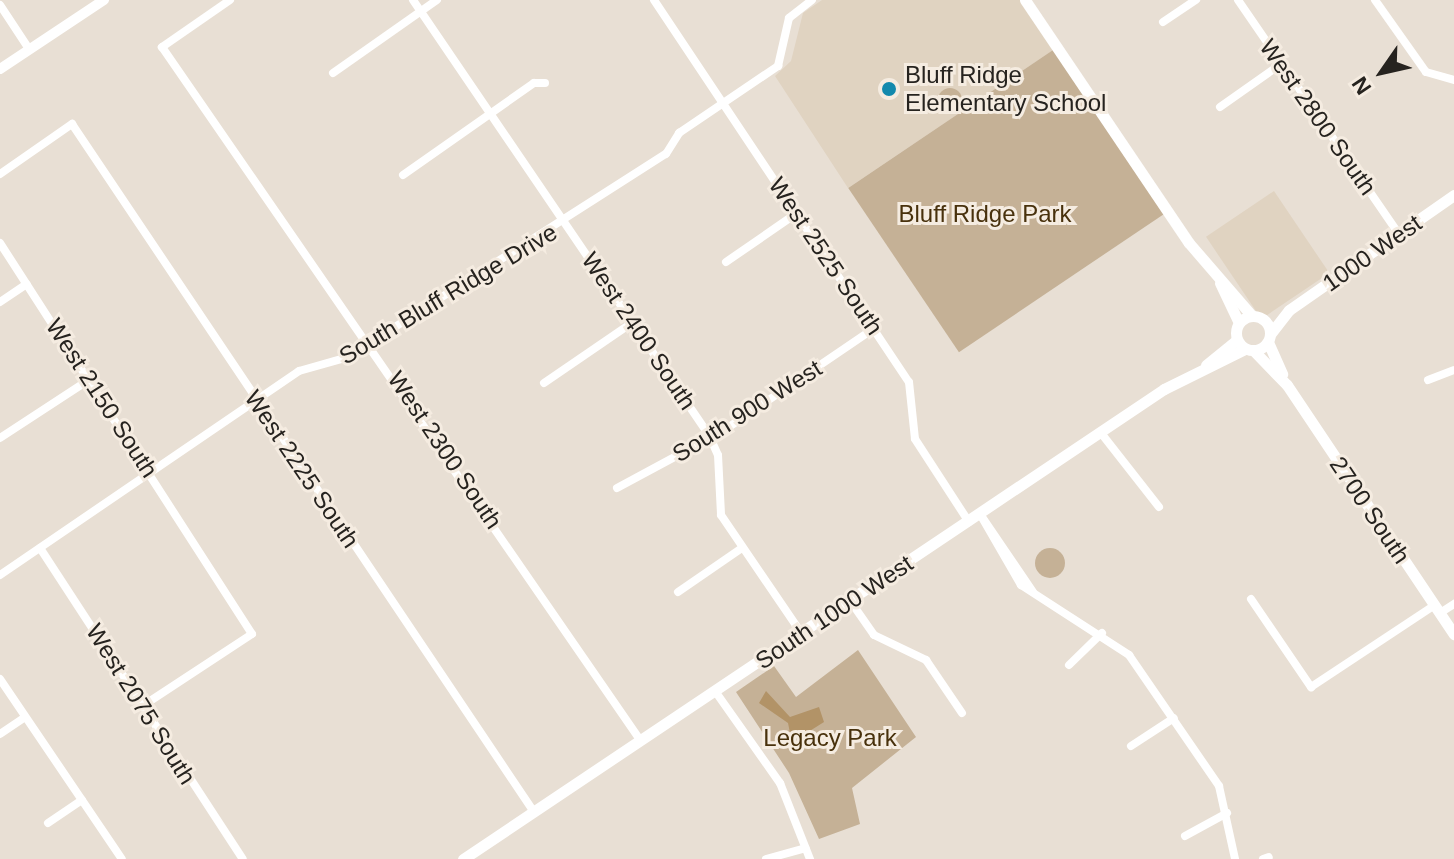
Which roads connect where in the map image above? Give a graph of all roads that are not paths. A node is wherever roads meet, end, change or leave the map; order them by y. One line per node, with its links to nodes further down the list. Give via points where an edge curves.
1 (104, 0): 14 (street)
2 (230, 0): 40 (street, West 2300 South, via 162,47)
3 (413, 0): 12 (street, West 2400 South)
4 (437, 0): 12 (street)
5 (654, 0): 20 (street, West 2525 South)
6 (812, 0): 20 (street, South Bluff Ridge Drive, via 789,18 778,66)
7 (1025, 0): 31 (main road)
8 (1196, 0): 13 (street)
9 (1238, 0): 15 (street, West 2800 South)
10 (1375, 0): 18 (street, via 1416,60)
11 (0, 5): 14 (street)
12 (421, 11): 17 (street); 22 (street, West 2400 South)
13 (1163, 22)
14 (29, 49): 16 (street)
15 (1281, 64): 21 (street); 28 (street, West 2800 South)
16 (0, 69)
17 (333, 73)
18 (1454, 80)
19 (545, 83): 22 (street, via 534,83)
20 (724, 103): 26 (street, West 2525 South); 27 (street, South Bluff Ridge Drive)
21 (1220, 107)
22 (492, 115): 24 (street); 27 (street, West 2400 South)
23 (0, 174): 47 (street, West 2225 South, via 72,124)
24 (403, 175)
25 (1454, 195): 28 (main road, 1000 West)
26 (797, 213): 30 (street); 38 (street, West 2525 South)
27 (566, 223): 36 (street, West 2400 South); 40 (street, South Bluff Ridge Drive)
28 (1398, 233): 34 (main road, 1000 West)
29 (0, 243): 32 (street, West 2150 South)
30 (726, 262)
31 (1220, 283): 35 (main road); 37 (main road)
32 (27, 284): 33 (street); 43 (street, West 2150 South)
33 (0, 302)
34 (1289, 310): 35 (main road); 39 (main road)
35 (1257, 317): 37 (main road); 39 (main road)
36 (633, 322): 45 (street); 49 (street, West 2400 South)
37 (1239, 323): 41 (main road)
38 (876, 327): 49 (street, South 900 West); 55 (street, West 2525 South, via 912,389 915,439)
39 (1270, 337): 41 (main road, South 1000 West); 46 (main road)
40 (372, 341): 47 (street, South Bluff Ridge Drive, via 338,362 299,371); 75 (street, West 2300 South)
41 (1245, 347): 46 (main road); 48 (main road, South 1000 West, via 1206,365)
42 (1454, 370): 44 (street)
43 (90, 379): 50 (street); 51 (street, West 2150 South)
44 (1428, 380)
45 (544, 383)
46 (1287, 385): 63 (main road, 2700 South)
47 (256, 401): 51 (street, South Bluff Ridge Drive); 78 (street, West 2225 South)
48 (1101, 433): 53 (street); 54 (main road, South 1000 West)
49 (709, 435): 52 (street, South 900 West); 57 (street, West 2400 South, via 718,455 721,515)
50 (0, 438)
51 (154, 472): 56 (street, South Bluff Ridge Drive); 70 (street, West 2150 South, via 184,538 252,634)
52 (617, 488)
53 (1159, 507)
54 (980, 514): 55 (main road, South 1000 West); 64 (street, via 982,528 1033,592)
55 (969, 522): 61 (main road, South 1000 West)
56 (40, 548): 58 (street, South Bluff Ridge Drive); 70 (street, West 2075 South)
57 (742, 548): 59 (street); 65 (street, West 2400 South)
58 (0, 575)
59 (678, 592)
60 (1251, 599): 63 (street, via 1311,687)
61 (851, 602): 65 (main road, South 1000 West); 71 (street, via 874,635 926,660)
62 (1454, 604): 63 (street)
63 (1438, 609): 66 (main road, 2700 South)
64 (1102, 633): 67 (street); 73 (street, via 1129,655)
65 (802, 634): 69 (main road, South 1000 West)
66 (1454, 634)
67 (1069, 665)
68 (0, 679): 72 (street)
69 (715, 691): 75 (main road, South 1000 West); 82 (street, via 780,783)
70 (144, 705): 84 (street, West 2075 South)
71 (962, 713)
72 (25, 717): 74 (street); 77 (street)
73 (1174, 718): 76 (street); 79 (street, via 1219,786)
74 (0, 734)
75 (640, 740): 78 (main road, South 1000 West)
76 (1131, 746)
77 (82, 800): 80 (street); 83 (street)
78 (534, 812): 85 (main road, South 1000 West)
79 (1227, 813): 81 (street); 88 (street)
80 (48, 823)
81 (1185, 836)
82 (806, 848): 86 (street); 87 (street)
83 (122, 859)
84 (243, 859)
85 (463, 859)
86 (766, 859)
87 (810, 859)
88 (1235, 859)

